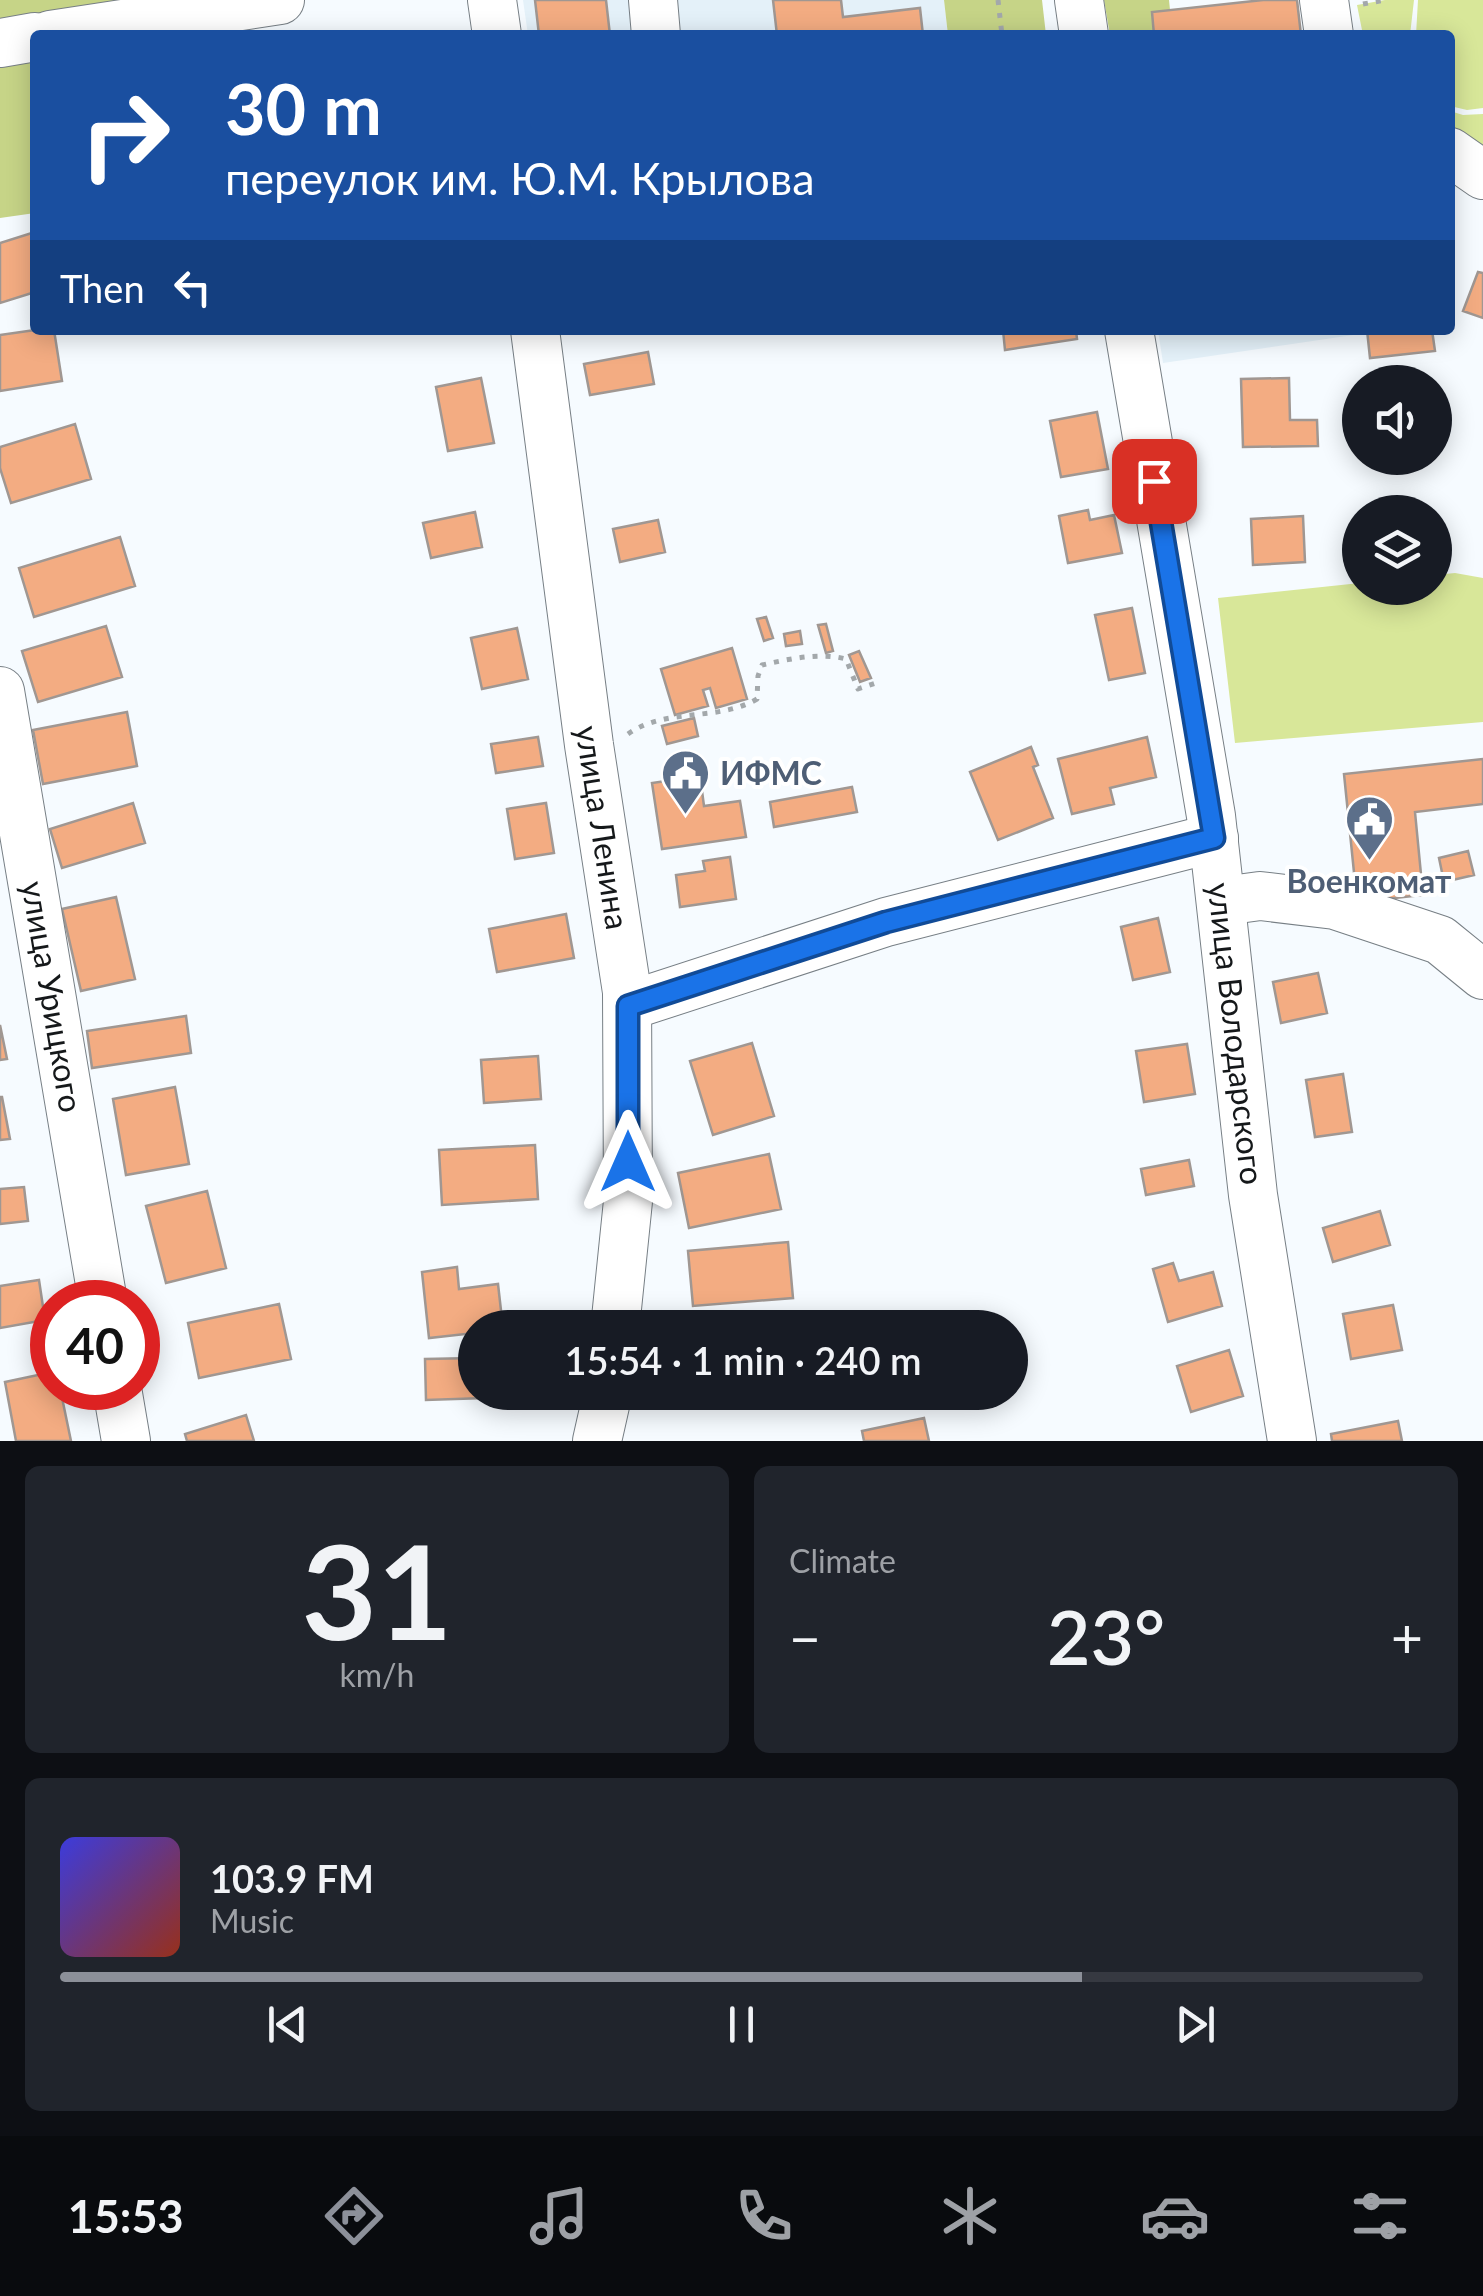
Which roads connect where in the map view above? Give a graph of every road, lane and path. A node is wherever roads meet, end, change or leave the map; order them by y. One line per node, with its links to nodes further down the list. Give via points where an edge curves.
1 (280, 0): 6 (street)
2 (492, 0): 7 (street)
3 (653, 0): 8 (street)
4 (998, 0): 9 (path)
5 (1324, 0): 10 (street)
6 (83, 30)
7 (496, 30)
8 (656, 30)
9 (1001, 30)
10 (1328, 30)
11 (30, 38): 12 (street)
12 (0, 43)
13 (1455, 155): 14 (street)
14 (1483, 175)
15 (536, 335): 23 (street, улица Ленина)
16 (1130, 335): 20 (street, улица Володарского)
17 (876, 683): 19 (path, via 858,688 846,659 834,656 762,664 757,699 719,713 640,725)
18 (0, 691): 24 (street, улица Урицкого)
19 (617, 742)
20 (1214, 838): 21 (street, улица Володарского); 23 (street, via 886,922)
21 (1223, 901): 22 (street, via 1260,896 1335,905 1440,940); 30 (street, улица Володарского, via 1252,1195)
22 (1483, 976)
23 (628, 1006): 25 (street, улица Ленина, via 628,1201)
24 (99, 1280)
25 (617, 1310)
26 (121, 1410): 28 (street)
27 (604, 1410): 29 (street)
28 (126, 1441)
29 (597, 1441)
30 (1292, 1441)

